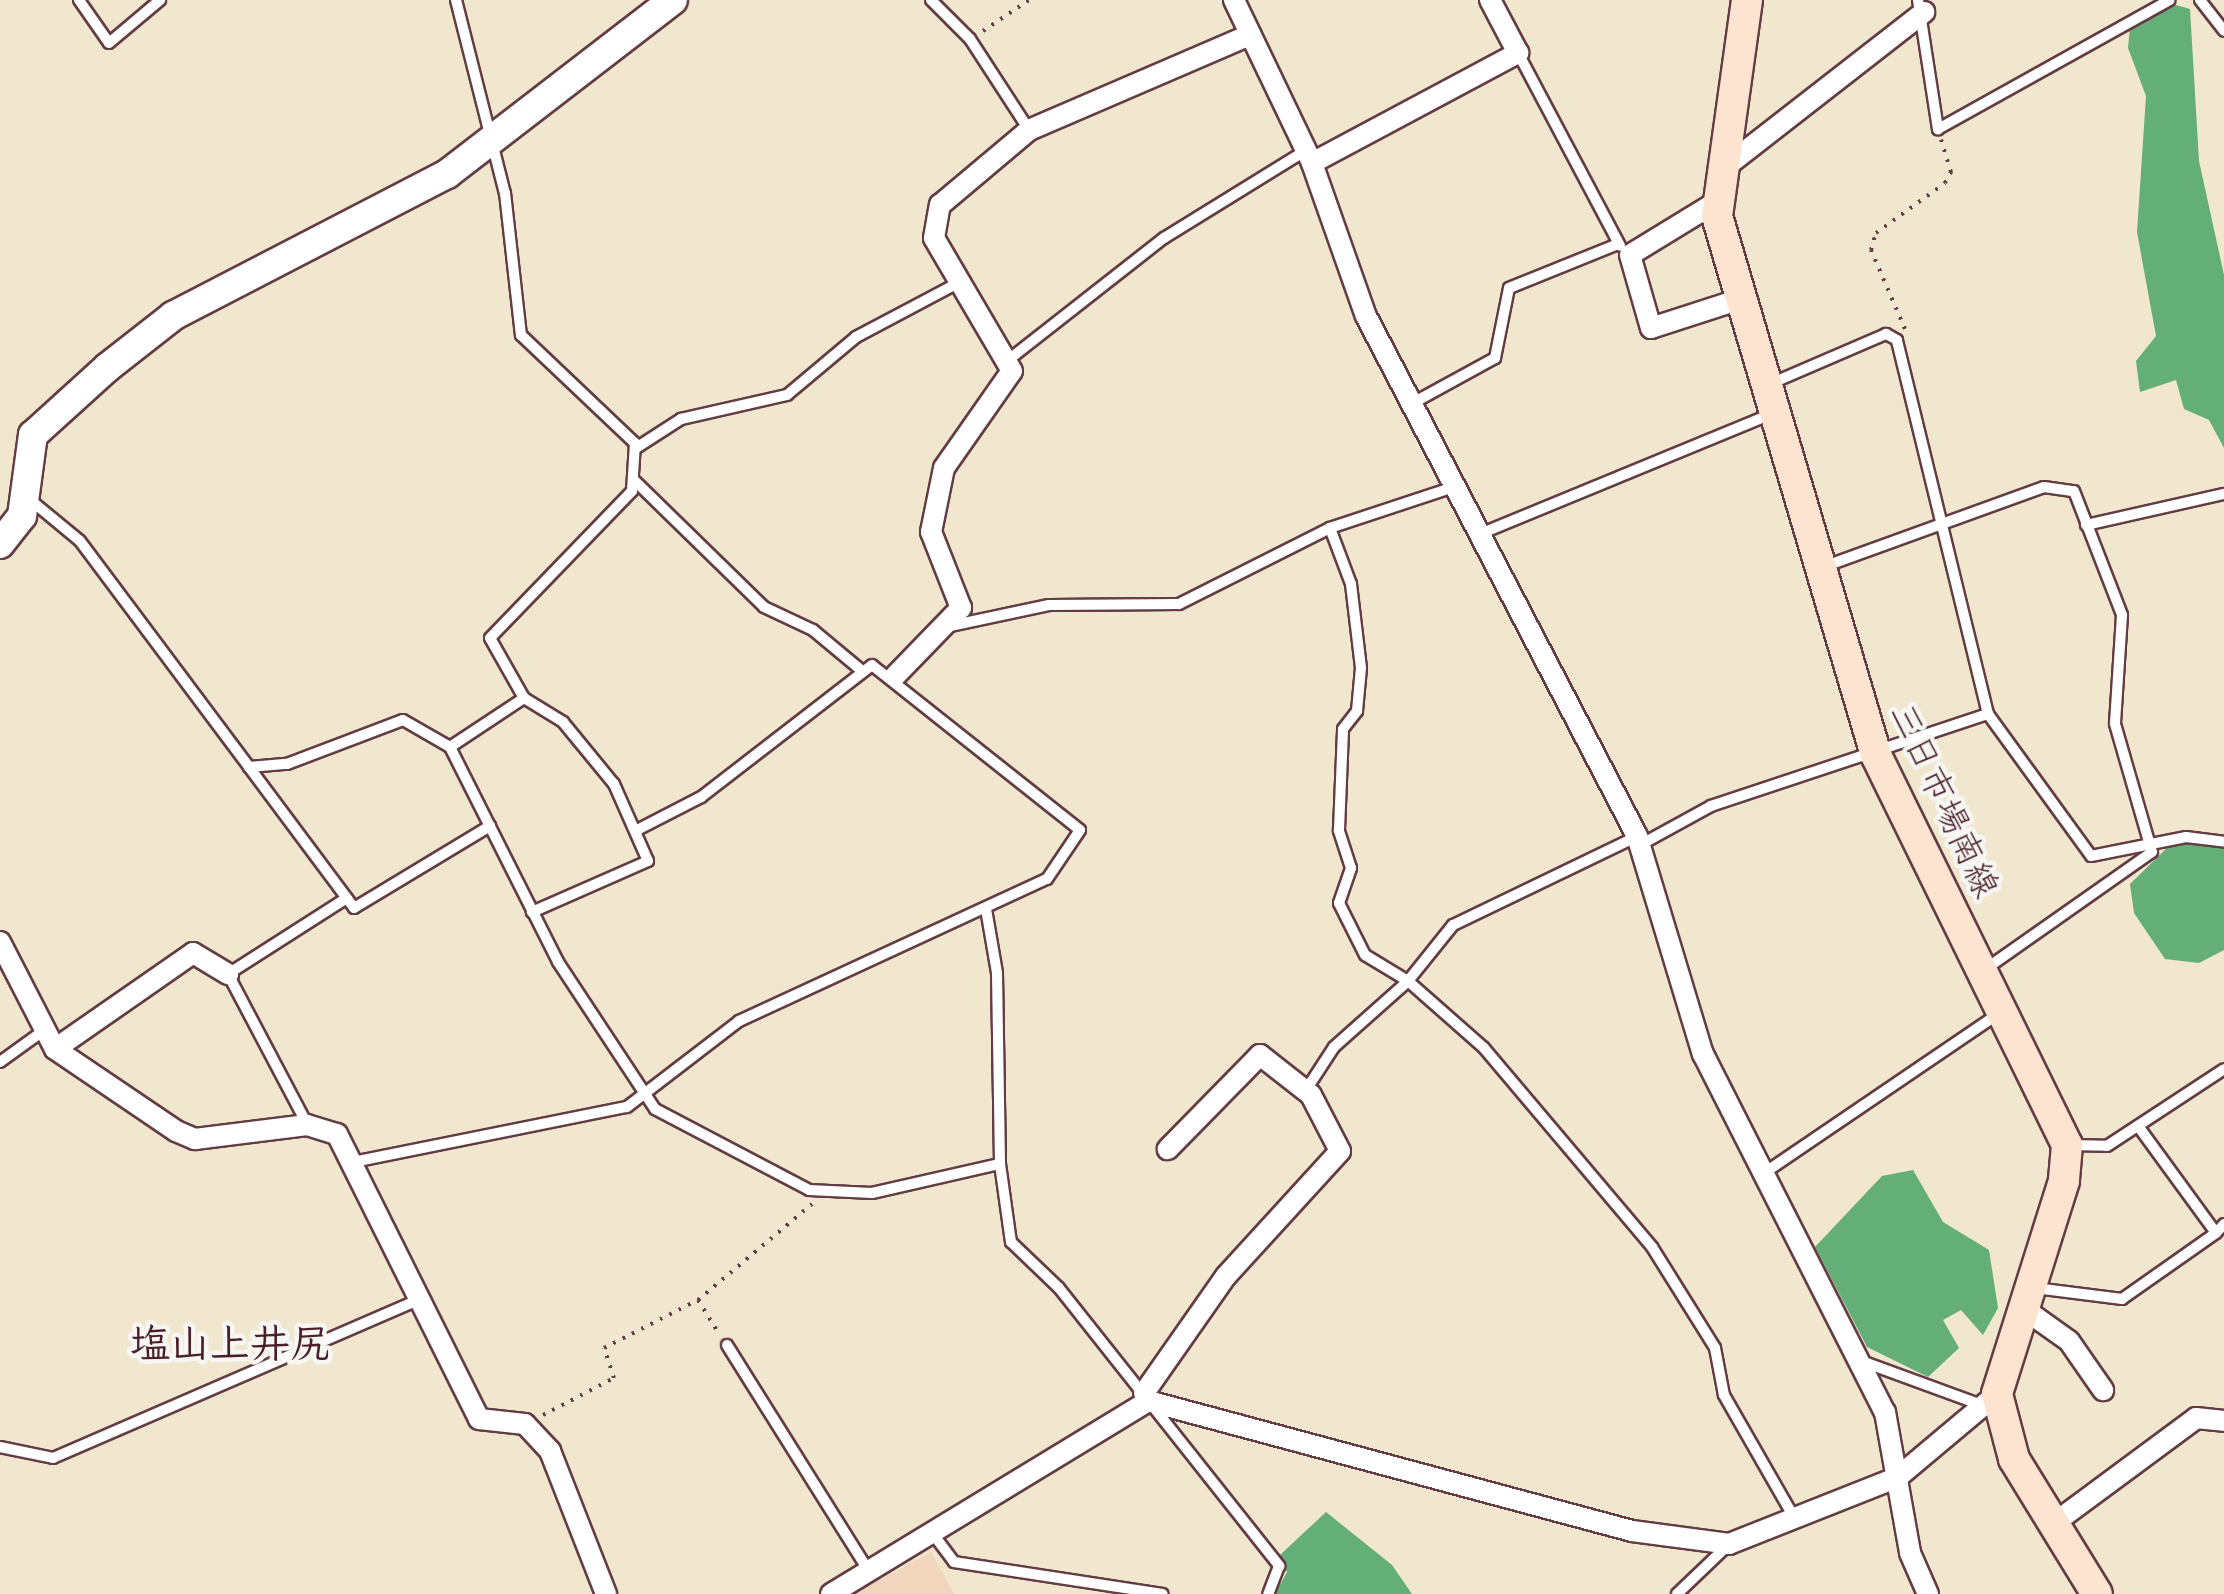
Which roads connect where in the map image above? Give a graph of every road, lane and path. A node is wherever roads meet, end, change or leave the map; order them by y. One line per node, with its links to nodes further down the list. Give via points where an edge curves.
1 (79, 0): 2 (lane, via 109,43)
2 (160, 0)
3 (456, 0): 19 (lane)
4 (673, 0): 19 (street)
5 (931, 0): 15 (lane)
6 (1028, 0): 15 (path)
7 (1234, 0): 14 (street)
8 (1490, 0): 16 (street)
9 (1747, 0): 21 (main road, 三日市場南線)
10 (2170, 0): 17 (lane)
11 (2200, 0): 13 (lane)
12 (1921, 6): 17 (lane); 21 (street)
13 (2224, 31)
14 (1250, 35): 18 (street); 20 (street)
15 (970, 39): 18 (lane)
16 (1518, 54): 20 (street); 22 (lane)
17 (1938, 129): 25 (path, via 1951,172 1876,233 1871,250 1906,331)
18 (1028, 130): 23 (street, via 998,147 932,220)
19 (494, 141): 29 (lane, via 521,335); 33 (street, via 173,316 33,435)
20 (1309, 157): 26 (lane, via 1164,238); 28 (street)
21 (1718, 187): 22 (street); 24 (main road, 三日市場南線)
22 (1624, 250): 24 (street, via 1651,328); 28 (lane, via 1510,288 1495,358)
23 (956, 284): 26 (street); 29 (lane, via 856,337 787,395 681,419)
24 (1742, 299): 27 (main road, 三日市場南線)
25 (1896, 340): 27 (lane, via 1886,334); 34 (lane)
26 (1012, 357): 40 (street, via 1005,393 944,468 931,532 961,608)
27 (1770, 399): 37 (lane); 39 (main road, 三日市場南線)
28 (1409, 405): 31 (street)
29 (636, 448): 30 (lane)
30 (635, 481): 41 (lane, via 764,607 813,630); 43 (lane, via 494,625 490,638)
31 (1452, 488): 36 (lane); 37 (street)
32 (2224, 494): 35 (lane)
33 (27, 498): 38 (street); 47 (lane, via 80,541)
34 (1942, 522): 35 (lane, via 2064,482); 39 (lane); 44 (lane)
35 (2086, 525): 52 (lane, via 2122,615 2115,724)
36 (1330, 528): 40 (lane, via 1180,604 1049,605); 59 (lane, via 1351,584 1361,668 1357,710 1343,729 1338,830 1351,868 1339,903 1365,955)
37 (1478, 535): 50 (street)
38 (0, 544)
39 (1818, 569): 46 (main road, 三日市場南線)
40 (950, 626): 42 (street)
41 (861, 670): 42 (lane); 49 (lane, via 701,797)
42 (895, 676): 54 (lane, via 1080,830 1047,880)
43 (524, 698): 45 (lane); 49 (lane, via 562,722)
44 (1988, 714): 46 (lane); 52 (lane, via 2090,856)
45 (450, 746): 47 (lane, via 403,720 287,764); 48 (lane)
46 (1876, 756): 50 (lane, via 1711,806); 57 (main road, 三日市場南線)
47 (249, 767): 53 (lane)
48 (490, 826): 53 (lane, via 354,908); 55 (lane)
49 (639, 829): 55 (lane, via 648,861)
50 (1639, 840): 59 (lane, via 1452,925); 72 (street, via 1704,1054)
51 (2224, 842): 52 (lane)
52 (2153, 846): 57 (lane, via 2126,878)
53 (347, 898): 58 (lane)
54 (986, 909): 65 (lane, via 739,1020); 71 (lane, via 996,972)
55 (532, 912): 65 (lane)
56 (0, 942): 61 (street)
57 (1984, 970): 60 (main road, 三日市場南線)
58 (228, 974): 61 (street, via 192,953); 66 (lane)
59 (1408, 982): 64 (lane, via 1334,1047); 87 (lane, via 1484,1048 1652,1246 1715,1348 1724,1394)
60 (2004, 1010): 68 (main road, 三日市場南線); 72 (lane)
61 (49, 1040): 62 (lane); 66 (street, via 195,1139)
62 (0, 1062)
63 (2224, 1069): 67 (lane)
64 (1306, 1090): 69 (street, via 1260,1055); 81 (street, via 1340,1151 1226,1276)
65 (644, 1096): 70 (lane, via 586,1120 474,1133); 73 (lane, via 794,1182)
66 (307, 1124): 70 (street, via 337,1134)
67 (2138, 1126): 68 (lane, via 2107,1146); 74 (lane)
68 (2067, 1144): 75 (main road)
69 (1168, 1149)
70 (358, 1161): 76 (street)
71 (1000, 1164): 73 (lane, via 872,1192); 81 (lane, via 1011,1242)
72 (1764, 1173): 79 (street)
73 (828, 1190): 77 (path)
74 (2220, 1228): 75 (lane, via 2122,1299)
75 (2027, 1299): 80 (street); 82 (main road)
76 (418, 1300): 84 (street, via 479,1419); 85 (lane, via 53,1458)
77 (698, 1300): 78 (path); 84 (path, via 604,1348 614,1378)
78 (728, 1345): 91 (lane)
79 (1864, 1362): 82 (lane); 86 (street)
80 (2103, 1390)
81 (1146, 1397): 89 (street); 90 (street, via 1632,1532); 95 (lane, via 1279,1566)
82 (1990, 1400): 86 (street); 88 (main road)
83 (2224, 1421): 88 (street, via 2196,1418)
84 (526, 1424): 92 (street, via 550,1451)
85 (0, 1447)
86 (1898, 1477): 87 (street); 97 (street, via 1910,1552)
87 (1795, 1520): 90 (street)
88 (2052, 1524): 98 (main road)
89 (936, 1538): 91 (street); 94 (lane, via 954,1562)
90 (1729, 1544): 96 (lane)
91 (871, 1574): 93 (street)
92 (606, 1594)
93 (831, 1594)
94 (1163, 1594)
95 (1268, 1594)
96 (1677, 1594)
97 (1928, 1594)
98 (2098, 1594)

